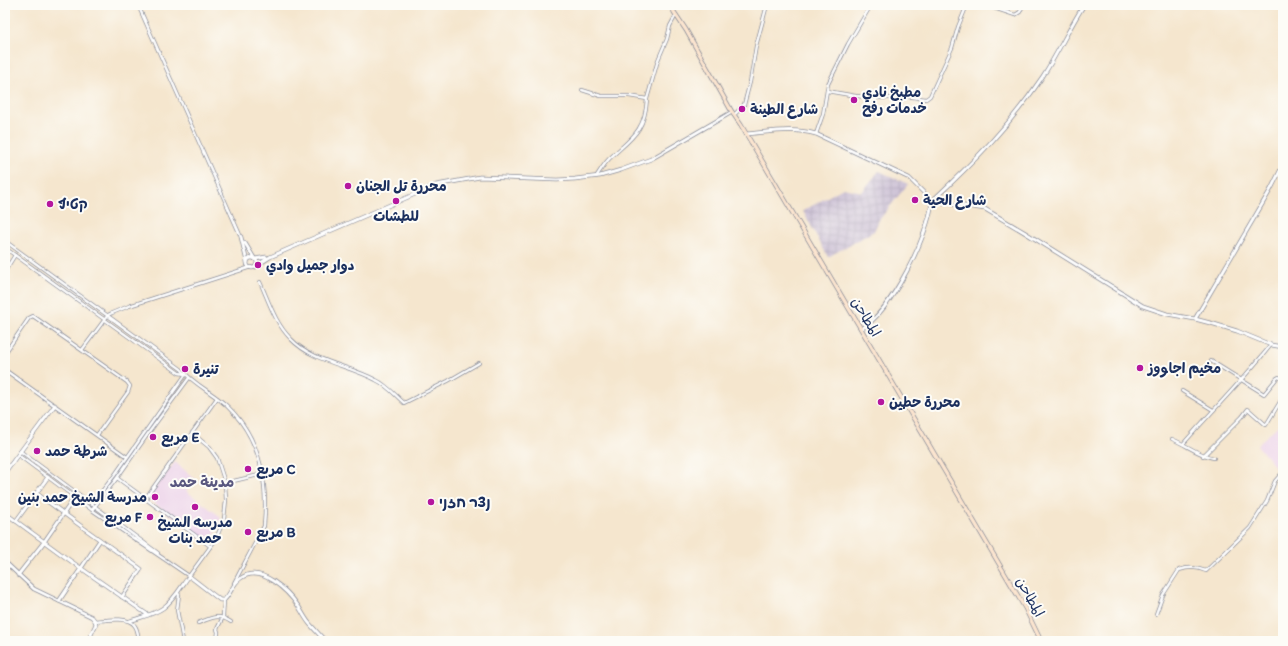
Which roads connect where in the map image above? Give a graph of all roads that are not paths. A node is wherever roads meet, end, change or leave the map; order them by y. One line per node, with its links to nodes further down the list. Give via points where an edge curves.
1 (138, 5): 19 (street)
2 (672, 5): 9 (main road, المطاحن)
3 (767, 5): 13 (street, via 744,105)
4 (871, 5): 11 (street, via 848,44)
5 (967, 5): 11 (street, via 943,70 926,99 899,95 894,98 880,98)
6 (985, 5): 7 (street, via 1015,15 1020,12)
7 (1023, 5)
8 (1084, 5): 18 (street, via 1044,75 1008,124)
9 (676, 15): 12 (street, via 658,60); 13 (main road, المطاحن)
10 (582, 90): 12 (street, via 601,96)
11 (827, 91): 15 (street)
12 (647, 99): 17 (street, via 646,112 639,129 608,160)
13 (733, 114): 14 (main road, المطاحن); 17 (street, via 651,159)
14 (746, 134): 15 (street, via 782,130); 34 (main road, المطاحن)
15 (816, 134): 18 (street, via 909,178)
16 (1283, 165): 32 (street)
17 (596, 177): 23 (street, via 557,180 480,177 436,185)
18 (932, 201): 32 (street, via 985,209 1143,306); 34 (street, via 926,227 900,283 877,316)
19 (241, 237): 24 (street); 25 (street)
20 (5, 241): 31 (street)
21 (5, 248): 22 (street)
22 (15, 255): 29 (street); 33 (street)
23 (270, 257): 24 (street); 26 (street)
24 (255, 259): 25 (street, via 250,258); 26 (street)
25 (247, 263): 27 (street); 28 (street)
26 (256, 266): 27 (street)
27 (251, 267): 28 (street)
28 (246, 269): 31 (street)
29 (5, 271)
30 (260, 282): 40 (street, via 283,330 299,346 313,355 376,380 404,403 448,382)
31 (108, 315): 33 (street); 42 (street)
32 (1195, 319): 35 (street, via 1238,331)
33 (105, 320): 37 (street); 42 (street, via 179,373)
34 (861, 329): 100 (main road, المطاحن, via 1025,608)
35 (1271, 345): 36 (street); 44 (street)
36 (1283, 347)
37 (82, 350): 38 (street, via 33,316); 52 (street, via 130,386)
38 (5, 352)
39 (1211, 361): 44 (street)
40 (479, 363)
41 (5, 370): 49 (street)
42 (186, 374): 43 (street); 57 (street)
43 (189, 378): 48 (street); 64 (street)
44 (1242, 380): 45 (street, via 1264,394 1277,378); 50 (street)
45 (1283, 380)
46 (1182, 390): 50 (street)
47 (1283, 397): 56 (street, via 1266,425 1248,409)
48 (217, 398): 51 (street); 61 (street, via 241,423 256,448)
49 (55, 405): 52 (street); 55 (street)
50 (1213, 410): 54 (street)
51 (192, 433): 65 (street, via 209,447 217,458); 68 (street)
52 (97, 435): 57 (street)
53 (1172, 440): 54 (street)
54 (1183, 444): 56 (street)
55 (19, 453): 59 (street); 63 (street); 69 (street)
56 (1203, 456): 58 (street)
57 (127, 457): 62 (street)
58 (1214, 458)
59 (5, 472)
60 (1283, 472): 88 (street, via 1275,481 1267,501 1250,528 1206,571 1188,567 1179,570 1163,595)
61 (263, 474): 65 (street); 83 (street, via 264,526)
62 (114, 476): 64 (street); 69 (street)
63 (48, 477): 66 (street); 67 (street)
64 (117, 478): 68 (street); 71 (street)
65 (225, 483): 78 (street, via 224,519 216,539)
66 (36, 493): 74 (street); 75 (street)
67 (75, 497): 70 (street); 74 (street)
68 (145, 499): 78 (street)
69 (91, 504): 70 (street); 71 (street)
70 (89, 507): 72 (street)
71 (94, 507): 72 (street); 82 (street)
72 (92, 510): 82 (street)
73 (5, 513): 75 (street)
74 (63, 513): 76 (street); 77 (street)
75 (16, 521): 77 (street)
76 (100, 540): 80 (street); 85 (street, via 142,569)
77 (44, 542): 80 (street); 81 (street)
78 (210, 546): 82 (street)
79 (5, 562): 81 (street)
80 (81, 568): 85 (street); 87 (street)
81 (18, 575): 87 (street, via 34,590)
82 (189, 576): 84 (street); 86 (street, via 220,600)
83 (234, 583): 86 (street); 99 (street, via 242,577 254,574 275,582 292,598)
84 (178, 592): 89 (street, via 164,607); 97 (street)
85 (122, 597): 89 (street)
86 (224, 600): 90 (street)
87 (59, 601): 92 (street, via 92,617)
88 (1156, 614)
89 (148, 615): 91 (street)
90 (223, 617): 93 (street); 94 (street, via 218,616); 98 (street, via 217,629)
91 (130, 620): 92 (street); 96 (street, via 136,627)
92 (95, 621): 95 (street)
93 (231, 622)
94 (198, 623)
95 (88, 641)
96 (139, 641)
97 (183, 641)
98 (217, 641)
99 (325, 641)
100 (1041, 641)

